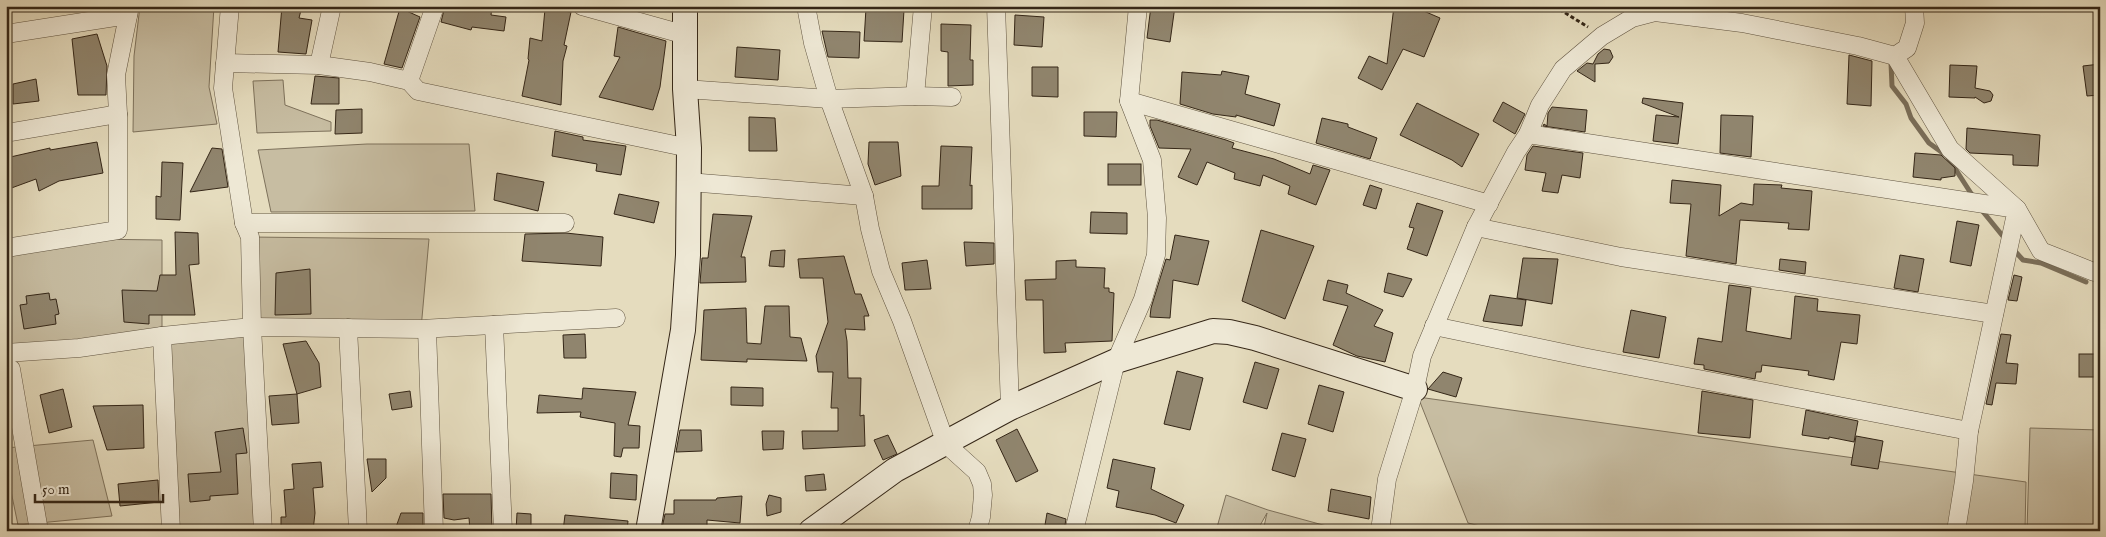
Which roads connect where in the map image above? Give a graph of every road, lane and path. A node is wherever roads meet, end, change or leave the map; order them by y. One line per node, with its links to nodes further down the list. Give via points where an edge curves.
1 (230, 6): 17 (street)
2 (332, 6): 18 (street)
3 (435, 6): 19 (street)
4 (582, 6): 14 (street)
5 (685, 6): 14 (street)
6 (806, 6): 23 (street)
7 (923, 6): 21 (street)
8 (996, 6): 50 (street)
9 (1138, 6): 24 (street)
10 (1554, 6): 15 (path)
11 (1914, 6): 16 (street, via 1915,23 1907,48)
12 (129, 11): 13 (street); 25 (street, via 116,75)
13 (6, 34)
14 (686, 35): 20 (street)
15 (1602, 36): 16 (street, via 1632,18 1654,12 1678,13 1858,46); 27 (street, via 1563,69 1540,105)
16 (1894, 56): 32 (street, via 1950,150)
17 (225, 63): 18 (street); 33 (street, via 223,88)
18 (319, 65): 19 (street, via 370,72)
19 (409, 82): 28 (street, via 418,91)
20 (685, 89): 23 (street); 28 (street)
21 (915, 96): 22 (street); 23 (street)
22 (952, 97)
23 (829, 100): 30 (street)
24 (1129, 101): 31 (street); 47 (street, via 1152,160 1157,218 1156,256 1143,298)
25 (118, 114): 26 (street); 36 (street, via 118,230)
26 (6, 133)
27 (1528, 134): 31 (street); 32 (street)
28 (689, 148): 29 (street)
29 (688, 182): 30 (street); 59 (street, via 683,330)
30 (864, 196): 52 (street, via 882,271)
31 (1488, 204): 35 (street)
32 (2017, 208): 37 (street, via 2041,251); 38 (street)
33 (244, 223): 34 (street); 42 (street, via 250,237)
34 (565, 223)
35 (1476, 227): 38 (street, via 1621,257); 41 (street)
36 (6, 248)
37 (2100, 272)
38 (1994, 314): 51 (street)
39 (616, 318): 40 (street)
40 (494, 325): 44 (street); 58 (street)
41 (1434, 326): 49 (street, via 1422,356); 51 (street)
42 (252, 327): 43 (street); 45 (street); 55 (street)
43 (348, 328): 44 (street); 56 (street)
44 (427, 329): 57 (street)
45 (162, 336): 46 (street, via 79,348); 54 (street)
46 (6, 353)
47 (1116, 362): 49 (street, via 1213,331 1229,332); 50 (street); 62 (street)
48 (6, 367): 53 (street, via 11,369)
49 (1415, 389): 63 (street, via 1387,479)
50 (1010, 408): 52 (street)
51 (1969, 431): 64 (street)
52 (946, 444): 60 (street, via 895,470); 61 (street, via 977,472 982,484 982,517)
53 (39, 531)
54 (172, 531)
55 (263, 531)
56 (358, 531)
57 (434, 531)
58 (503, 531)
59 (648, 531)
60 (811, 531)
61 (977, 531)
62 (1074, 531)
63 (1380, 531)
64 (1956, 531)

